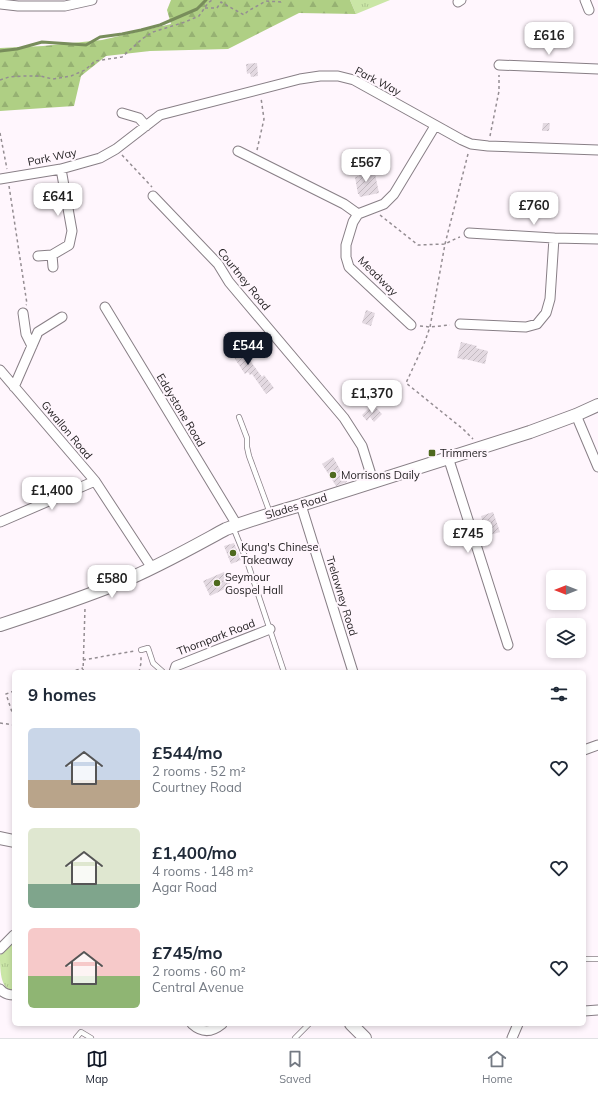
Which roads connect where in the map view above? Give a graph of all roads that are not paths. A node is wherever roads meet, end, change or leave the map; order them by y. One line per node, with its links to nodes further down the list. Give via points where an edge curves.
1 (88, 0): 3 (street, via 65,6)
2 (585, 0): 4 (street)
3 (0, 4)
4 (589, 10)
5 (500, 65): 6 (street)
6 (598, 69)
7 (122, 113): 8 (street, via 139,118)
8 (146, 126): 9 (street, Park Way, via 160,115 320,76 338,76 354,80); 12 (street, Park Way, via 100,158)
9 (436, 126): 10 (street, Park Way, via 470,144); 15 (street, via 394,194 384,204)
10 (598, 150)
11 (238, 151): 15 (street, via 344,204)
12 (60, 169): 13 (street, Park Way); 19 (street, via 72,231 69,245)
13 (4, 178)
14 (153, 196): 35 (street, Courtney Road, via 218,264 229,282 344,418 362,446)
15 (358, 214): 26 (street, Meadway, via 346,245 349,267)
16 (469, 233): 17 (street)
17 (554, 238): 18 (street); 25 (street, via 550,299 546,313 537,324 526,327)
18 (598, 239)
19 (52, 255): 20 (street); 21 (street)
20 (38, 256)
21 (53, 267)
22 (105, 307): 40 (street, Eddystone Road)
23 (23, 313): 27 (street, via 26,334)
24 (62, 317): 27 (street, via 38,332)
25 (460, 324)
26 (411, 325)
27 (32, 346): 29 (street)
28 (0, 370): 29 (street, Gwallon Road)
29 (14, 387): 36 (street, Gwallon Road)
30 (598, 405): 31 (street, Slades Road)
31 (576, 415): 33 (street, Slades Road); 34 (street)
32 (239, 417): 38 (lane, via 247,438 247,450)
33 (448, 457): 35 (street, Slades Road); 44 (street)
34 (598, 467)
35 (373, 481): 37 (street, Slades Road)
36 (95, 482): 39 (street); 41 (street, Gwallon Road)
37 (301, 505): 38 (street, Slades Road); 49 (street, Trelawney Road)
38 (270, 513): 40 (street, Slades Road)
39 (0, 522)
40 (235, 526): 41 (street, Slades Road); 43 (lane)
41 (152, 568): 42 (street, Slades Road, via 83,597)
42 (0, 625)
43 (270, 629): 47 (street, Thornpark Road, via 176,666); 48 (lane)
44 (508, 645)
45 (141, 650): 46 (lane, via 148,648 153,663)
46 (161, 670)
47 (175, 670)
48 (283, 670)
49 (351, 670)
50 (598, 745): 51 (street)
51 (586, 749)
52 (0, 838): 53 (street)
53 (12, 841)
54 (12, 937): 55 (street)
55 (0, 949)
56 (586, 959): 57 (lane)
57 (598, 959)
58 (0, 989): 59 (street)
59 (12, 995)
60 (598, 1010): 61 (street)
61 (586, 1011)
62 (194, 1026): 63 (street, via 205,1031)
63 (220, 1026)
64 (307, 1026): 69 (lane)
65 (353, 1026): 70 (street)
66 (517, 1026): 71 (street)
67 (76, 1038): 68 (lane, via 81,1032)
68 (90, 1038)
69 (295, 1038)
70 (365, 1038)
71 (512, 1038)

